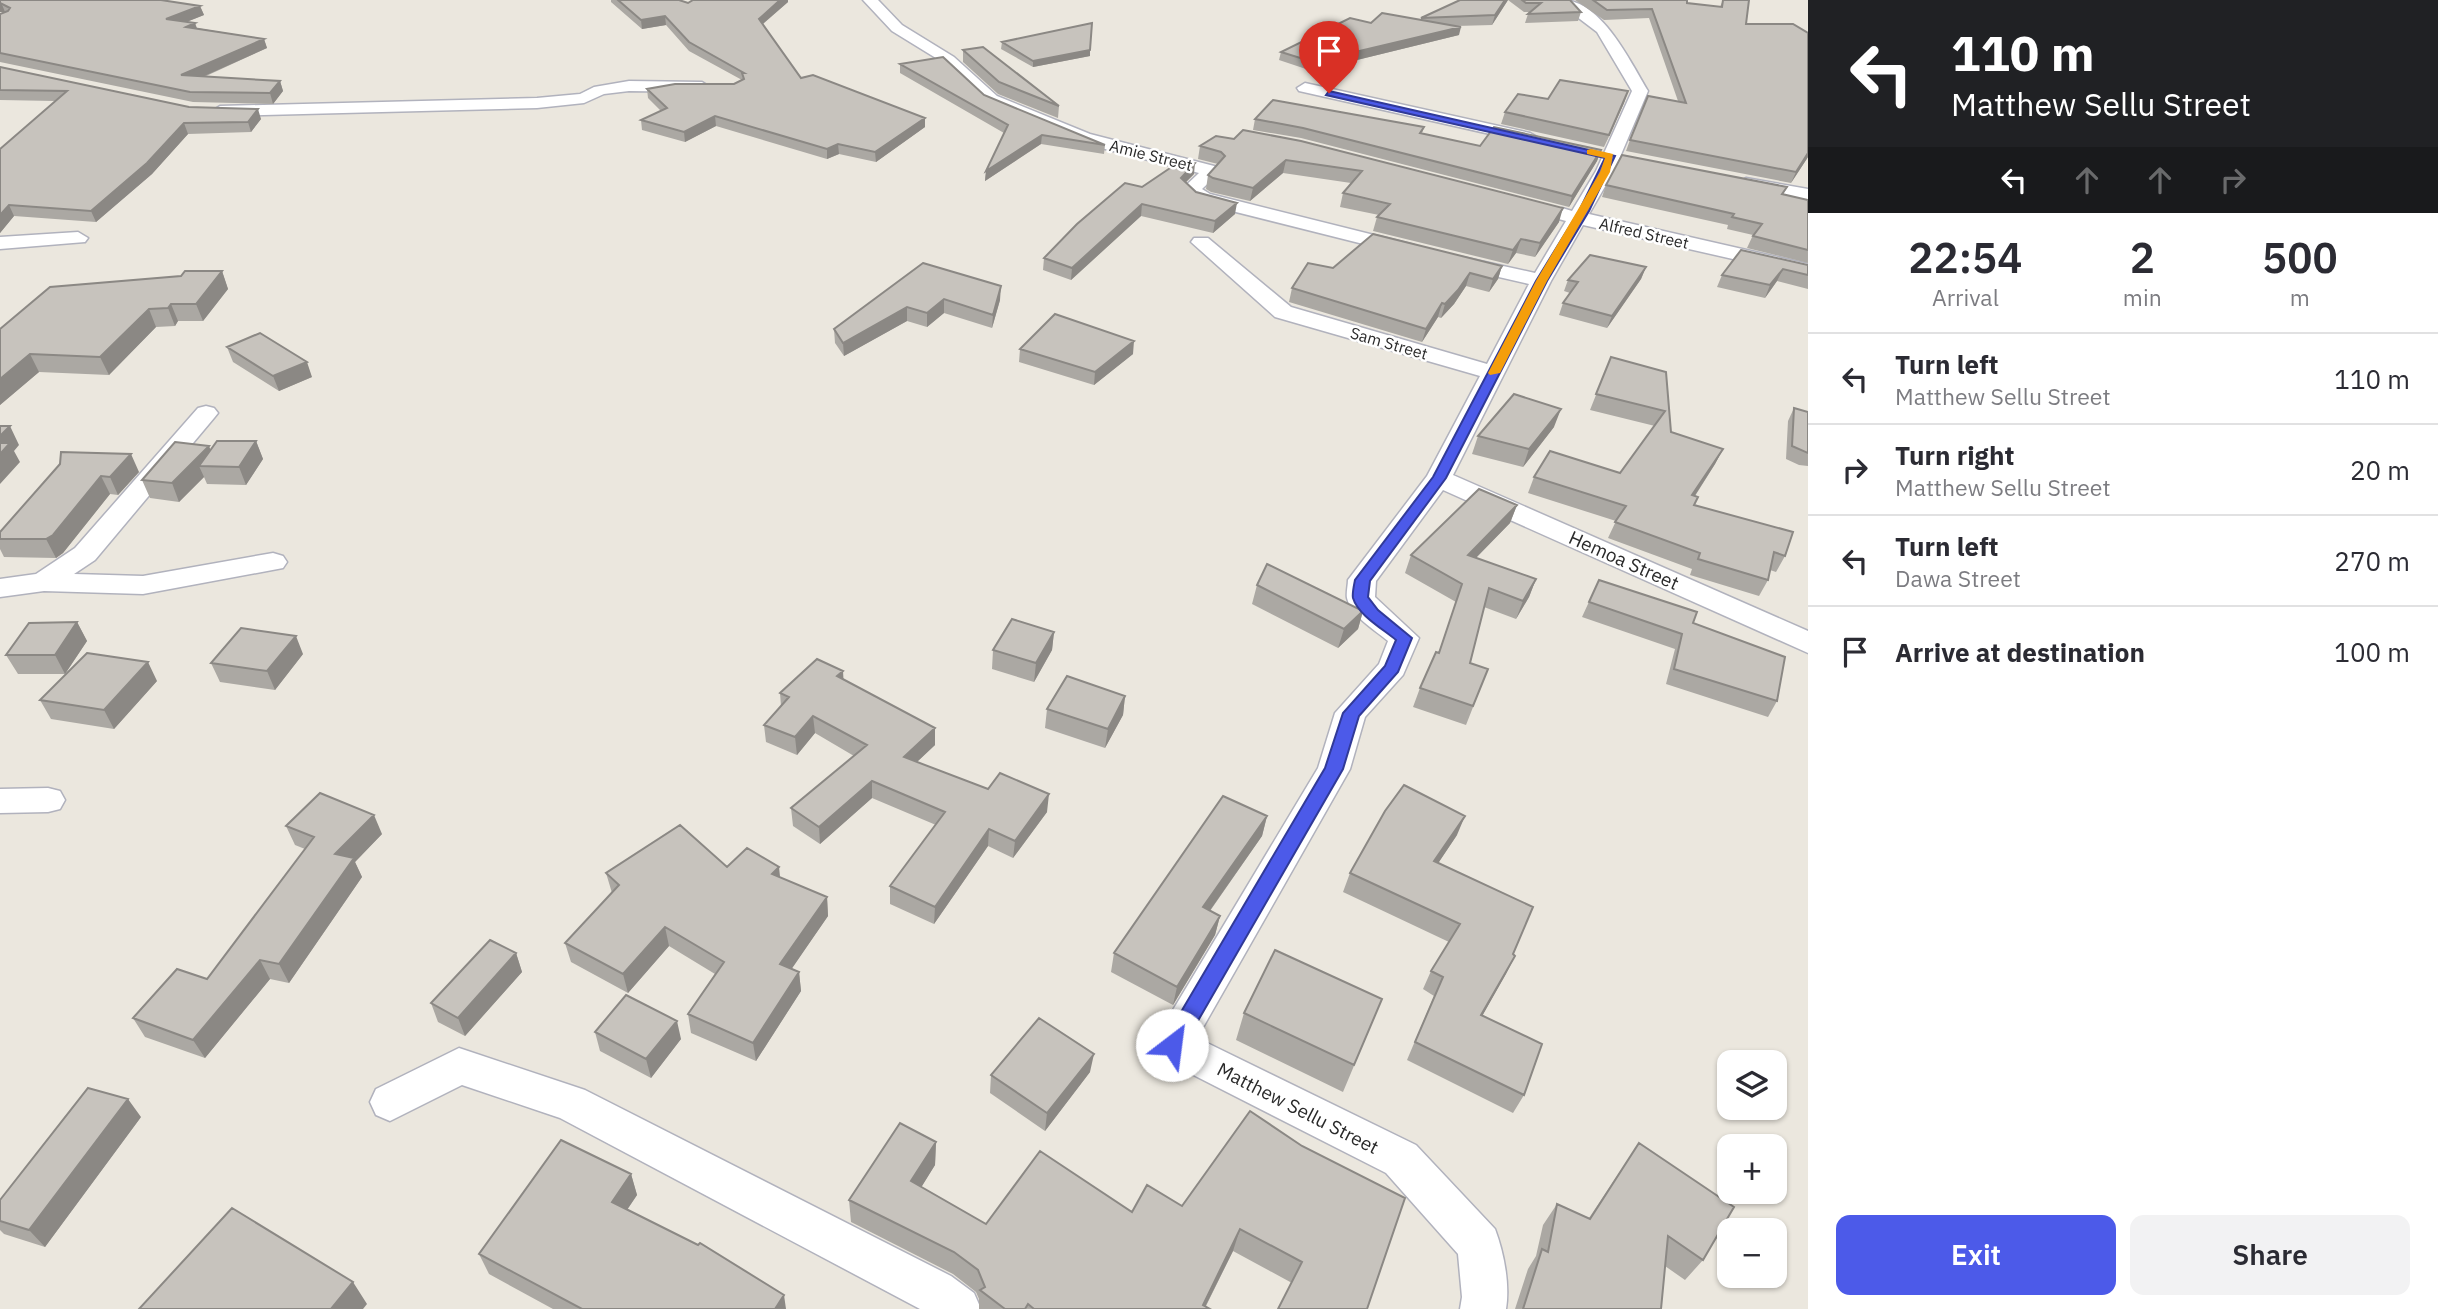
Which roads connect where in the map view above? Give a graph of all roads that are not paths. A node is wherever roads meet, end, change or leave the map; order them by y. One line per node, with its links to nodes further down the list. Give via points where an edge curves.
1 (870, 0): 14 (street, Amie Street, via 897,28 948,61 991,99 1084,138 1212,171 1191,189 1203,198)
2 (1569, 0): 10 (street, Matthew Sellu Street, via 1603,29 1640,91 1614,157)
3 (716, 88): 5 (street, via 629,86 600,90 584,98 537,103)
4 (1304, 88): 6 (street)
5 (205, 111)
6 (1542, 141)
7 (1735, 181): 8 (street)
8 (1808, 195)
9 (1540, 208): 10 (street, Alfred Street)
10 (1579, 218): 16 (street, Alfred Street); 17 (street, Matthew Sellu Street)
11 (78, 238): 13 (street)
12 (1201, 242): 18 (street, Sam Street, via 1283,312)
13 (0, 243)
14 (1425, 254)
15 (1451, 260): 17 (street)
16 (1808, 270)
17 (1541, 281): 18 (street, Matthew Sellu Street)
18 (1494, 373): 20 (street, Matthew Sellu Street)
19 (206, 413): 22 (street, via 85,554)
20 (1439, 478): 24 (street, Hemoa Street); 29 (street, Matthew Sellu Street, via 1362,580 1361,598 1404,638 1392,668 1351,713 1334,769 1172,1045 1401,1159 1479,1245)
21 (273, 562): 22 (street, via 143,585)
22 (44, 582): 23 (street)
23 (0, 588)
24 (1808, 643)
25 (48, 800): 26 (street)
26 (0, 801)
27 (390, 1102): 28 (street, via 459,1066 571,1103 935,1292)
28 (958, 1309)
29 (1483, 1309)

